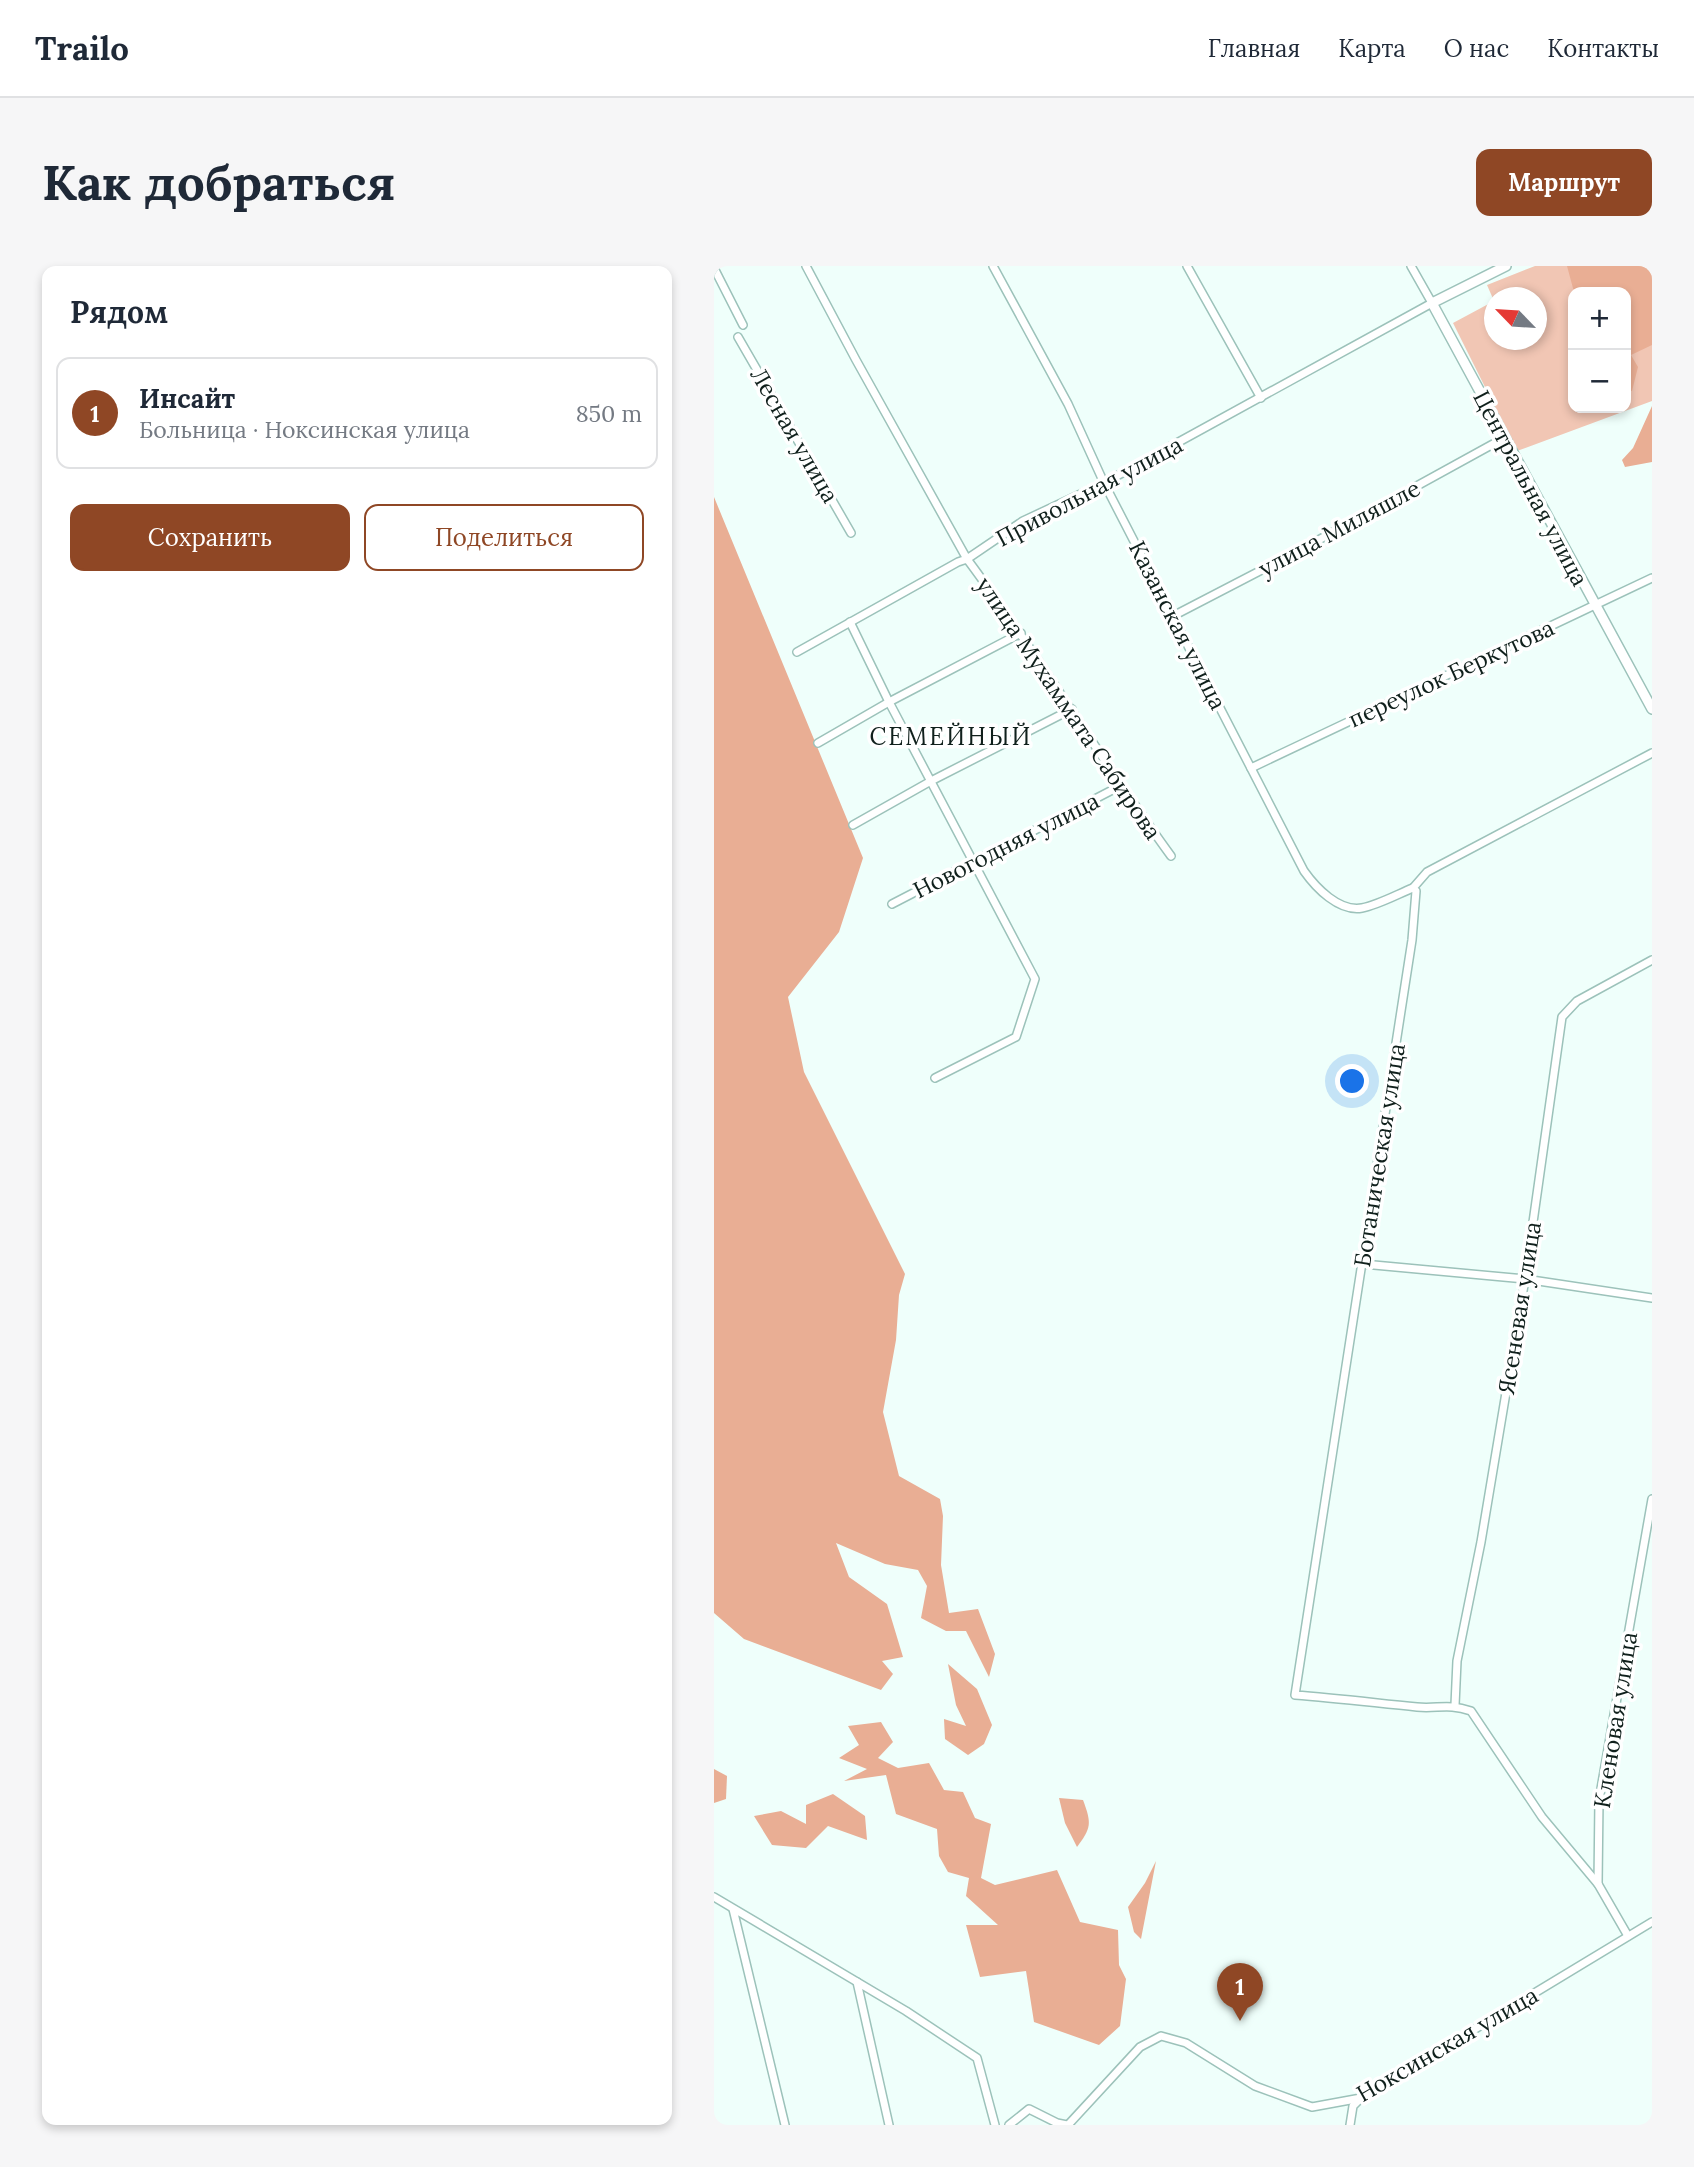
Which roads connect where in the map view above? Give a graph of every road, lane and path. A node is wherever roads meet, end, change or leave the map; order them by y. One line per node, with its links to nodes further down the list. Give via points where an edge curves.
1 (806, 266): 14 (street)
2 (993, 266): 12 (street, Казанская улица, via 1068,404)
3 (1186, 266): 10 (street)
4 (1410, 266): 7 (street, Центральная улица)
5 (1506, 266): 7 (street, Привольная улица)
6 (715, 267): 8 (street)
7 (1432, 303): 10 (street, Привольная улица); 11 (street, Центральная улица)
8 (743, 325)
9 (738, 337): 13 (street, Лесная улица)
10 (1261, 398): 12 (street, Привольная улица)
11 (1504, 438): 16 (street, Центральная улица); 17 (street, улица Миляшле)
12 (1104, 483): 14 (street, Привольная улица, via 1023,521); 17 (street, Казанская улица)
13 (852, 533)
14 (967, 559): 18 (street, Привольная улица); 19 (street, улица Мухаммата Сабирова)
15 (1652, 578): 16 (street, переулок Беркутова)
16 (1594, 606): 23 (street, Центральная улица); 26 (street, переулок Беркутова)
17 (1173, 615): 26 (street, Казанская улица)
18 (850, 622): 20 (street, Привольная улица); 21 (street)
19 (1021, 633): 21 (street); 22 (street, улица Мухаммата Сабирова)
20 (797, 652)
21 (888, 702): 24 (street); 27 (street)
22 (1072, 709): 27 (street); 28 (street, улица Мухаммата Сабирова)
23 (1652, 709)
24 (818, 743)
25 (1652, 753): 32 (street, via 1427,872)
26 (1251, 768): 32 (street, Казанская улица, via 1304,871 1324,893 1343,906 1361,909)
27 (931, 781): 29 (street); 31 (street)
28 (1120, 786): 30 (street, улица Мухаммата Сабирова); 31 (street, Новогодняя улица)
29 (853, 825)
30 (1171, 856)
31 (973, 861): 33 (street, Новогодняя улица); 35 (street, via 1035,979 1016,1037)
32 (1413, 888): 36 (street, Ботаническая улица, via 1412,940)
33 (892, 904)
34 (1652, 960): 37 (street, Ясеневая улица, via 1577,1001 1562,1017)
35 (935, 1078)
36 (1363, 1264): 37 (street); 40 (street, Ботаническая улица, via 1295,1695 1420,1707)
37 (1525, 1279): 38 (street); 40 (street, Ясеневая улица, via 1457,1661)
38 (1652, 1298)
39 (1652, 1499): 41 (street, Кленовая улица, via 1599,1800)
40 (1455, 1705): 41 (street, via 1471,1711 1542,1817)
41 (1598, 1884): 45 (street)
42 (714, 1897): 43 (street)
43 (733, 1909): 46 (street); 48 (street)
44 (1652, 1922): 45 (street, Ноксинская улица)
45 (1628, 1936): 47 (street, Ноксинская улица)
46 (857, 1982): 49 (street); 50 (street, via 977,2058)
47 (1361, 2098): 52 (street, Ноксинская улица, via 1312,2107 1255,2085 1186,2043 1161,2036 1140,2047); 53 (street, via 1353,2106)
48 (785, 2125)
49 (889, 2125)
50 (995, 2125)
51 (1009, 2125): 52 (street, via 1029,2109)
52 (1068, 2125)
53 (1350, 2125)

